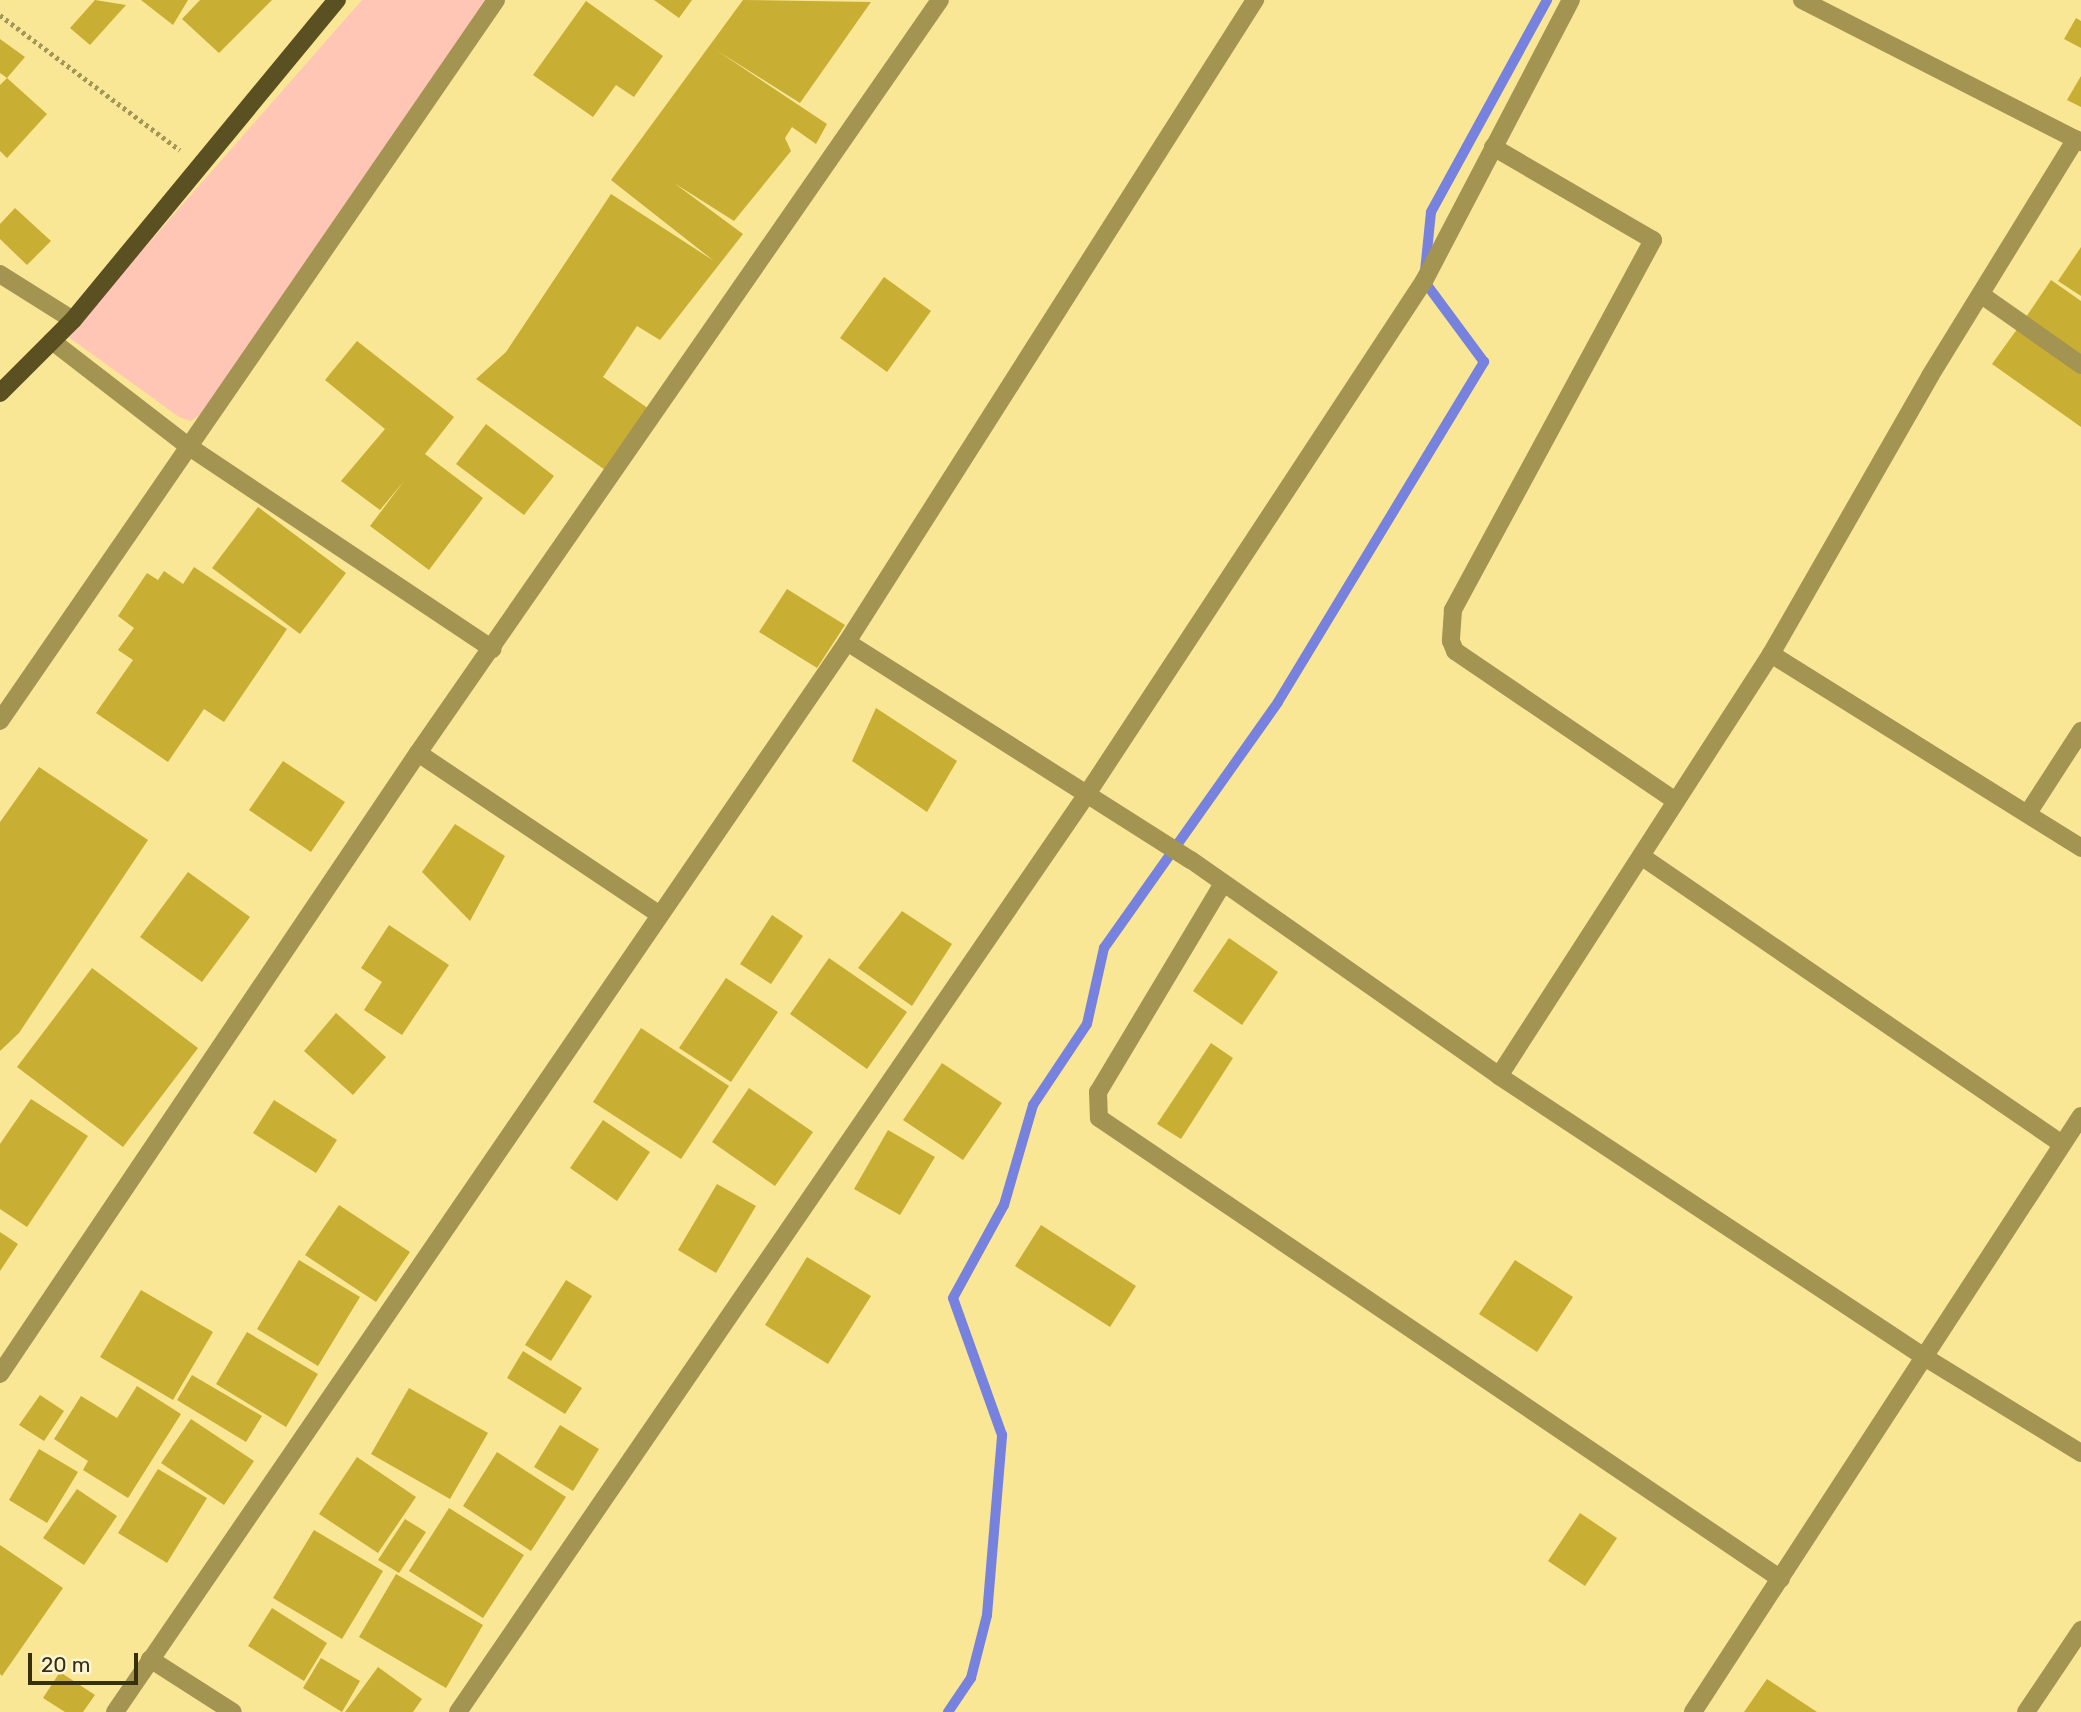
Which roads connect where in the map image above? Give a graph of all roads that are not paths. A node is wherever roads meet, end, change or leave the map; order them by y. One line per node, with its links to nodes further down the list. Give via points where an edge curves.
1 (337, 0): 11 (main road)
2 (496, 0): 15 (street)
3 (940, 0): 17 (street)
4 (1255, 0): 16 (street)
5 (1572, 0): 8 (street)
6 (1802, 0): 7 (street)
7 (2078, 141): 10 (street)
8 (1493, 147): 22 (street, via 1424,281); 23 (street, via 1654,240 1453,610 1451,641 1455,651)
9 (0, 274): 11 (street)
10 (1983, 296): 13 (street); 18 (street, via 1930,376)
11 (73, 320): 12 (main road)
12 (52, 341): 14 (main road); 15 (street)
13 (2081, 365)
14 (0, 393)
15 (188, 446): 17 (street); 19 (street)
16 (847, 642): 22 (street); 28 (street)
17 (492, 649): 21 (street)
18 (1771, 654): 23 (street); 24 (street)
19 (0, 721)
20 (2081, 731): 24 (street)
21 (418, 753): 28 (street); 33 (street)
22 (1087, 794): 27 (street); 40 (street)
23 (1676, 801): 26 (street)
24 (2028, 813): 25 (street)
25 (2081, 848)
26 (1641, 856): 29 (street); 31 (street)
27 (1222, 885): 29 (street); 35 (street, via 1098,1092 1099,1118)
28 (660, 915): 37 (street)
29 (1499, 1076): 32 (street)
30 (2081, 1116): 31 (street)
31 (2062, 1144): 32 (street)
32 (1926, 1359): 34 (street); 35 (street)
33 (0, 1374)
34 (2081, 1453)
35 (1781, 1579): 41 (street)
36 (2081, 1630): 42 (street)
37 (150, 1659): 38 (street); 39 (street)
38 (115, 1712)
39 (233, 1712)
40 (458, 1712)
41 (1693, 1712)
42 (2026, 1712)

